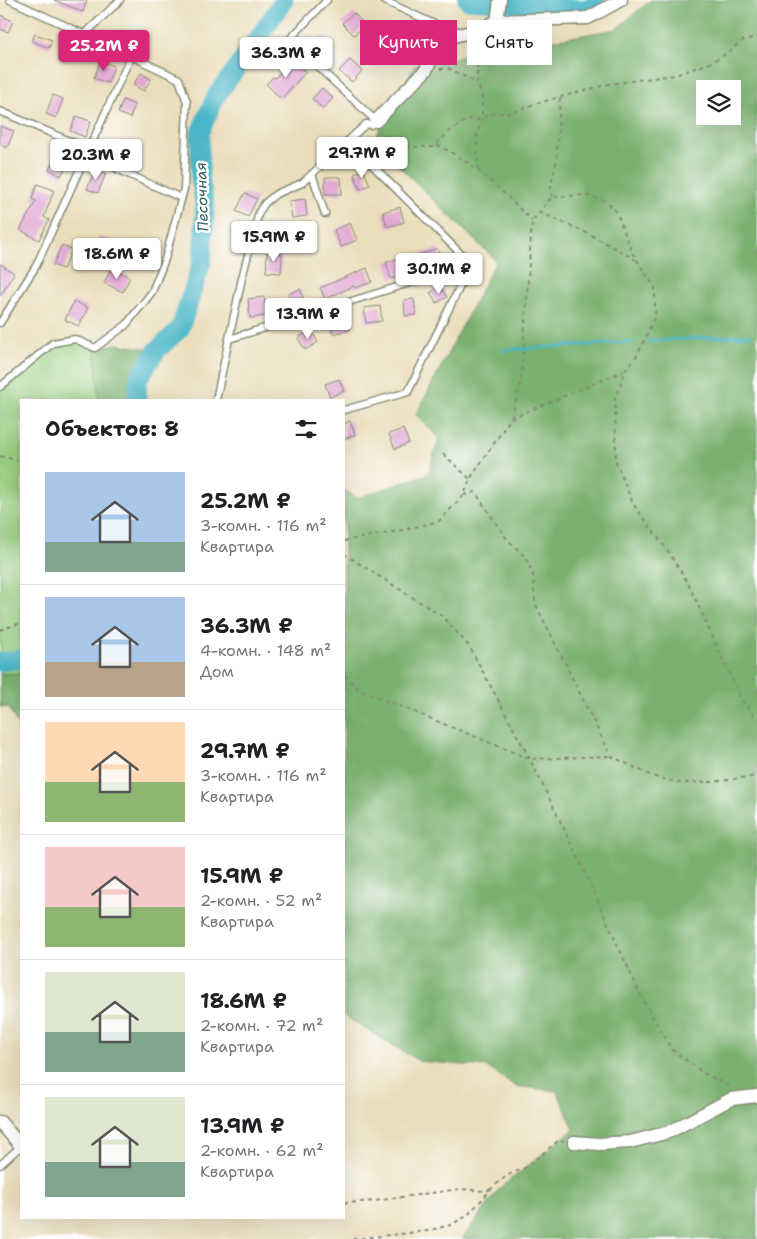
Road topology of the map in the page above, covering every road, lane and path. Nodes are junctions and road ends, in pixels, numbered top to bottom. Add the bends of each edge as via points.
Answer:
1 (10, 0) edge
2 (120, 0) edge
3 (327, 0) edge
4 (383, 0) edge
5 (500, 0) edge
6 (621, 0) edge
7 (496, 20) edge
8 (527, 20) edge
9 (463, 32) junction
10 (467, 32) edge
11 (84, 35) junction
12 (757, 37) edge
13 (131, 56) junction
14 (478, 65) edge
15 (426, 70) junction
16 (477, 84) junction
17 (560, 97) junction
18 (0, 111) edge
19 (482, 119) junction
20 (374, 123) junction
21 (349, 142) junction
22 (437, 145) junction
23 (88, 149) junction
24 (478, 170) junction
25 (312, 174) junction
26 (552, 197) junction
27 (182, 198) junction
28 (540, 212) junction
29 (325, 214) dead end
30 (532, 221) junction
31 (637, 260) junction
32 (471, 264) junction
33 (0, 324) edge
34 (229, 339) junction
35 (625, 371) junction
36 (0, 387) edge
37 (216, 399) edge
38 (345, 410) edge
39 (511, 418) junction
40 (443, 454) dead end
41 (0, 456) edge
42 (20, 461) edge
43 (470, 479) junction
44 (464, 495) junction
45 (345, 541) edge
46 (345, 555) edge
47 (20, 623) edge
48 (0, 630) edge
49 (345, 676) edge
50 (757, 719) edge
51 (611, 756) junction
52 (530, 759) junction
53 (757, 776) edge
54 (733, 1088) dead end
55 (756, 1096) edge
56 (0, 1122) edge
57 (574, 1142) joint
58 (20, 1145) edge
59 (20, 1147) edge
60 (0, 1165) edge
61 (494, 1186) junction
62 (345, 1203) edge
63 (353, 1239) edge

1 - 11 lane
2 - 11 lane
3 - 20 lane via 289,40
4 - 9 lane via 432,23
5 - 7 street
6 - 8 street via 588,18
9 - 10 street
9 - 15 street via 445,38
11 - 13 lane
12 - 17 path via 741,40 732,50 710,63 675,75 609,84
13 - 23 lane
13 - 27 lane via 179,79 182,86 187,102
14 - 16 path
15 - 16 path via 448,68
15 - 20 street
16 - 19 path via 482,94
17 - 19 path via 511,113 494,113
17 - 26 path
18 - 23 lane
19 - 22 path via 468,119
19 - 24 path via 477,135
20 - 21 lane via 366,124
20 - 22 path via 390,139 408,147
21 - 25 lane
21 - 32 lane
22 - 24 path
23 - 27 lane via 119,170
23 - 33 lane via 36,266
24 - 30 path
25 - 29 lane
25 - 34 lane via 302,183 276,194 265,202 259,212
26 - 28 path
26 - 31 path via 584,195 606,201 616,211
27 - 36 lane via 152,292 126,325 95,348 75,339 53,343
28 - 30 path
28 - 31 path
30 - 39 path via 521,382
31 - 35 path via 655,288 655,316 638,354
32 - 34 lane
32 - 38 lane via 408,392
34 - 37 lane
35 - 39 path
35 - 50 path via 615,399 616,462 633,504 688,582 741,699
39 - 43 path
40 - 43 path
41 - 42 path
43 - 44 path
44 - 45 path via 439,521
44 - 51 path via 475,492 507,539 526,558 533,575 535,603
46 - 52 path via 442,616 469,646
47 - 48 path
49 - 52 path via 360,690
51 - 52 path
51 - 53 path via 652,776 680,783
52 - 54 path via 640,994 671,1049 705,1074
55 - 57 street via 731,1099 669,1132 630,1142
56 - 58 street
57 - 61 path via 558,1141 525,1168
59 - 60 lane
61 - 62 path via 487,1191 460,1189
61 - 63 path via 467,1216 450,1226

